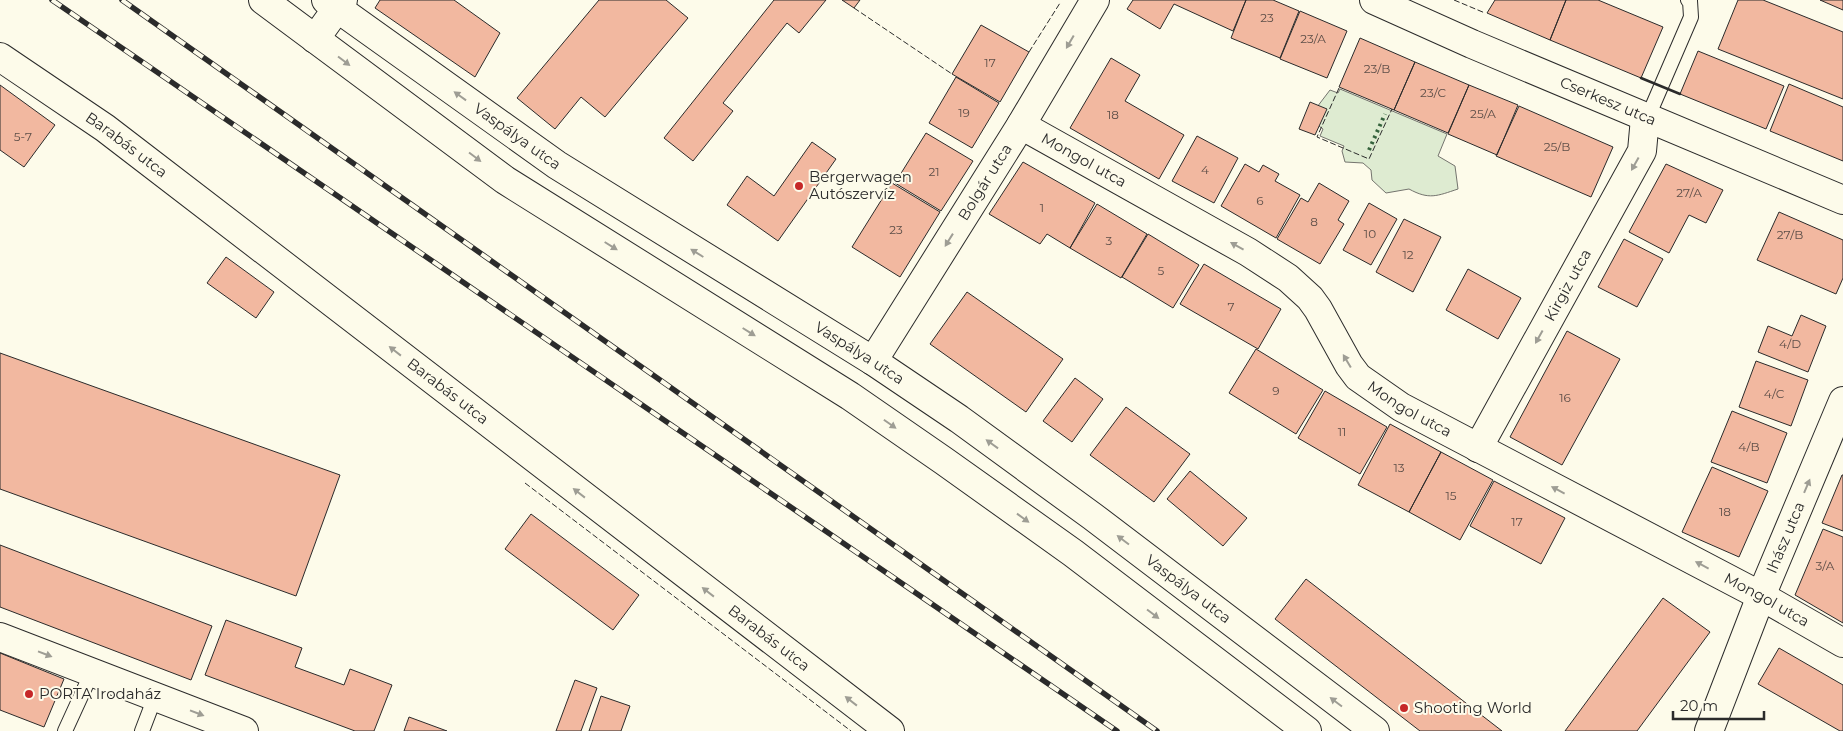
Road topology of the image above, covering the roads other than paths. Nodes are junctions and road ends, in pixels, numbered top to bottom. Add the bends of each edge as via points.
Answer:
1 (263, 0) edge
2 (1095, 0) edge
3 (1374, 0) edge
4 (1688, 0) edge
5 (336, 3) edge
6 (315, 39) junction
7 (0, 57) edge
8 (1646, 118) junction
9 (1021, 125) junction
10 (1843, 200) edge
11 (732, 274) junction
12 (711, 309) junction
13 (873, 361) junction
14 (850, 396) junction
15 (1843, 401) edge
16 (1478, 448) junction
17 (1761, 596) junction
18 (0, 637) edge
19 (1843, 643) edge
20 (92, 672) junction
21 (155, 697) junction
22 (65, 731) edge
23 (142, 731) edge
24 (244, 731) edge
25 (890, 731) edge
26 (1307, 731) edge
27 (1375, 731) edge
28 (1709, 731) edge

1 - 6 street
2 -> 9 street, Bolgár utca
3 - 8 street, Cserkesz utca
4 - 8 lane via 1691,17
5 - 6 street
11 -> 5 street, Vaspálya utca via 557,166
6 -> 12 street via 505,180
25 -> 7 street, Barabás utca via 105,128
8 - 10 street, Cserkesz utca
8 -> 16 street, Kirgiz utca via 1642,151
9 -> 13 street, Bolgár utca
16 -> 9 street, Mongol utca via 1401,407 1358,378 1318,309 1288,278 1248,252
11 - 12 street
11 - 13 street, Vaspálya utca
12 -> 14 street
13 - 14 street, Bolgár utca
27 -> 13 street, Vaspálya utca via 1092,516
14 -> 26 street via 1072,553
17 -> 15 street, Ihász utca
17 -> 16 street, Mongol utca
17 - 19 street, Mongol utca
17 - 28 street, Ihász utca
18 -> 20 street
20 - 21 street
20 - 22 lane
21 - 23 lane
21 -> 24 street

